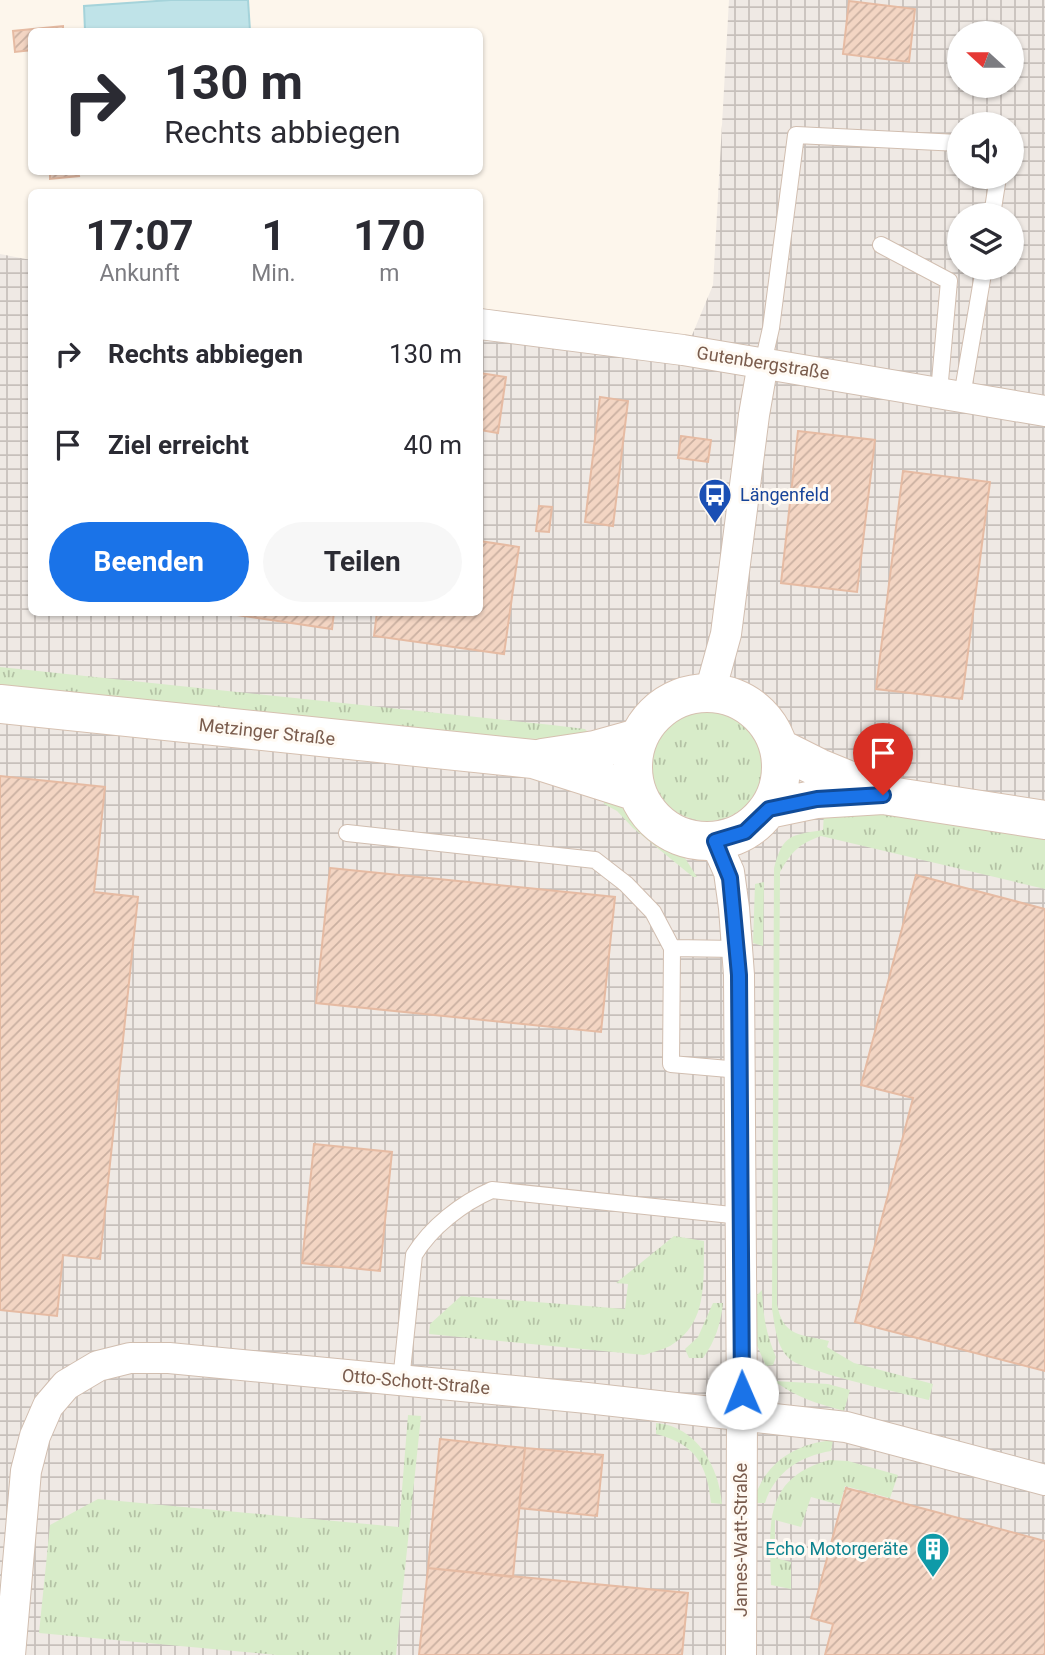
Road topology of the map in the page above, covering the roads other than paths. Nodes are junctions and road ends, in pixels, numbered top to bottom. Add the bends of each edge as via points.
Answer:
1 (947, 142) edge
2 (881, 245) dead end
3 (981, 280) edge
4 (483, 324) edge
5 (763, 363) junction
6 (950, 394) junction
7 (1045, 410) edge
8 (710, 692) junction
9 (0, 704) edge
10 (638, 738) junction
11 (779, 748) junction
12 (533, 760) junction
13 (637, 792) junction
14 (883, 795) junction
15 (769, 809) junction
16 (1045, 820) edge
17 (347, 833) dead end
18 (715, 841) junction
19 (672, 948) junction
20 (737, 949) junction
21 (740, 1070) junction
22 (741, 1216) junction
23 (401, 1381) junction
24 (742, 1416) junction
25 (1045, 1480) edge
26 (10, 1655) edge
27 (741, 1655) edge

1 - 5 lane via 796,135
2 - 6 lane via 949,281
3 - 6 lane
4 - 5 street, Gutenbergstraße
5 - 6 street, Gutenbergstraße
5 - 8 street via 726,634
6 - 7 street, Gutenbergstraße
8 - 10 street via 681,697 655,713
8 - 11 street via 740,700 765,719
9 - 12 street, Metzinger Straße
10 - 12 street, Metzinger Straße
10 - 13 street via 633,767
11 - 14 street
11 - 15 street via 781,779
12 - 13 street, Metzinger Straße
13 - 18 street via 648,814 667,830 690,840
14 - 15 street via 817,799
14 - 16 street
15 - 18 street via 745,832
17 - 19 lane via 595,860 653,912
18 - 20 street, James-Watt-Straße via 729,872
19 - 20 lane
19 - 21 lane via 671,1064
20 - 21 street, James-Watt-Straße
21 - 22 street, James-Watt-Straße
22 - 23 lane via 492,1190 471,1199 423,1240 414,1255
22 - 24 street, James-Watt-Straße
23 - 24 street, Otto-Schott-Straße
23 - 26 street, Otto-Schott-Straße via 131,1358 98,1366 66,1385 48,1406 26,1471
24 - 25 street, Otto-Schott-Straße via 846,1427
24 - 27 street, James-Watt-Straße

